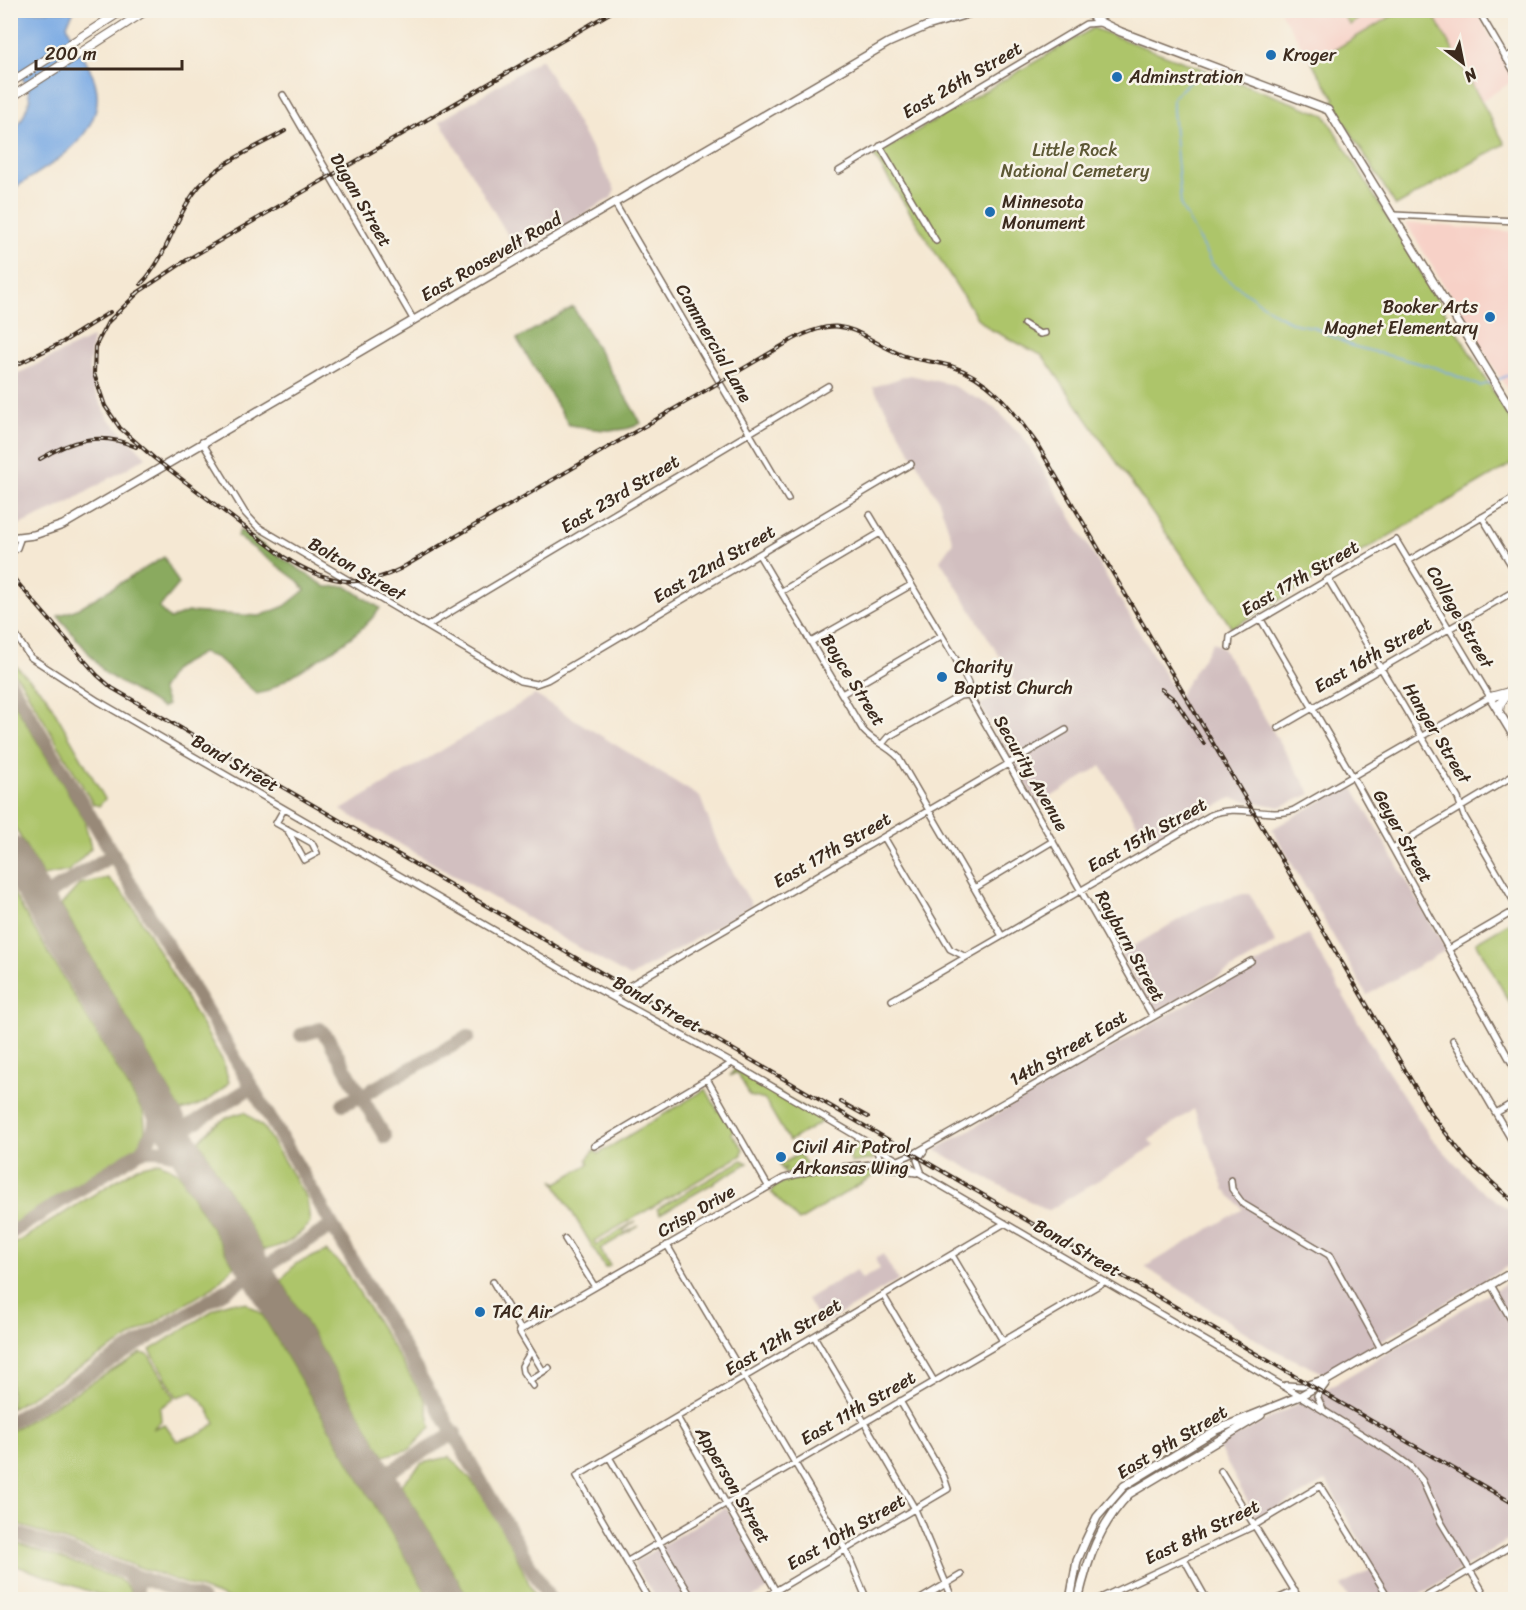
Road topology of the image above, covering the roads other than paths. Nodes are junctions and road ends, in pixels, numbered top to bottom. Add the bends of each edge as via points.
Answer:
1 (123, 10) edge
2 (147, 10) edge
3 (981, 10) edge
4 (1086, 10) edge
5 (1478, 10) edge
6 (1102, 24) junction
7 (1515, 51) edge
8 (1505, 58) junction
9 (1515, 75) edge
10 (10, 83) edge
11 (283, 95) dead end
12 (10, 99) edge
13 (880, 146) junction
14 (839, 171) dead end
15 (614, 202) junction
16 (1394, 215) junction
17 (1515, 221) edge
18 (936, 241) dead end
19 (413, 319) junction
20 (1024, 324) dead end
21 (1045, 333) dead end
22 (828, 386) dead end
23 (1515, 417) edge
24 (750, 434) junction
25 (202, 442) junction
26 (911, 464) dead end
27 (1515, 497) edge
28 (788, 499) dead end
29 (870, 514) dead end
30 (1482, 517) junction
31 (880, 533) junction
32 (21, 537) junction
33 (10, 538) edge
34 (1396, 540) joint
35 (10, 554) edge
36 (759, 555) junction
37 (1410, 560) junction
38 (1515, 573) edge
39 (1328, 579) junction
40 (911, 585) junction
41 (1515, 590) edge
42 (782, 591) junction
43 (1260, 618) junction
44 (427, 626) junction
45 (10, 627) edge
46 (1449, 628) junction
47 (941, 636) junction
48 (811, 642) junction
49 (1229, 647) dead end
50 (1381, 668) junction
51 (530, 684) joint
52 (1512, 691) edge
53 (842, 694) junction
54 (969, 695) junction
55 (1490, 698) junction
56 (1311, 708) junction
57 (1499, 712) junction
58 (1278, 728) dead end
59 (1066, 730) dead end
60 (1421, 737) junction
61 (1515, 740) edge
62 (882, 744) junction
63 (1008, 763) junction
64 (1515, 774) edge
65 (1353, 777) junction
66 (1460, 808) junction
67 (285, 809) junction
68 (929, 810) junction
69 (287, 829) junction
70 (884, 837) junction
71 (1053, 841) junction
72 (1393, 848) junction
73 (975, 888) junction
74 (1082, 890) junction
75 (1515, 905) edge
76 (1515, 910) edge
77 (1002, 936) junction
78 (1449, 949) junction
79 (966, 957) junction
80 (1251, 961) dead end
81 (612, 996) junction
82 (892, 1000) dead end
83 (1153, 1017) junction
84 (1453, 1040) dead end
85 (732, 1063) junction
86 (1515, 1071) edge
87 (707, 1079) junction
88 (1515, 1101) edge
89 (1496, 1113) junction
90 (1514, 1140) edge
91 (873, 1145) junction
92 (594, 1146) dead end
93 (929, 1146) junction
94 (899, 1160) junction
95 (873, 1166) junction
96 (929, 1178) junction
97 (1231, 1180) dead end
98 (768, 1186) junction
99 (1005, 1223) junction
100 (565, 1239) dead end
101 (667, 1245) junction
102 (951, 1255) junction
103 (1515, 1270) edge
104 (493, 1282) dead end
105 (1104, 1282) junction
106 (1491, 1285) junction
107 (595, 1287) junction
108 (883, 1295) junction
109 (1515, 1328) edge
110 (521, 1330) junction
111 (814, 1336) junction
112 (1003, 1341) junction
113 (1381, 1349) junction
114 (533, 1354) junction
115 (1339, 1373) junction
116 (744, 1377) junction
117 (1271, 1379) junction
118 (934, 1381) junction
119 (1300, 1396) junction
120 (1286, 1400) junction
121 (900, 1401) junction
122 (1326, 1411) junction
123 (677, 1417) junction
124 (865, 1422) junction
125 (609, 1457) junction
126 (795, 1463) junction
127 (1221, 1471) dead end
128 (726, 1503) junction
129 (915, 1509) junction
130 (1255, 1524) junction
131 (659, 1542) junction
132 (1515, 1543) edge
133 (846, 1550) junction
134 (1184, 1559) junction
135 (628, 1561) junction
136 (1470, 1569) junction
137 (961, 1575) dead end
138 (947, 1584) junction
139 (777, 1590) junction
140 (1115, 1591) junction
141 (1295, 1591) junction
142 (649, 1599) edge
143 (693, 1599) edge
144 (760, 1599) edge
145 (781, 1599) edge
146 (867, 1599) edge
147 (920, 1599) edge
148 (953, 1599) edge
149 (1070, 1599) edge
150 (1078, 1599) edge
151 (1096, 1599) edge
152 (1120, 1599) edge
153 (1207, 1599) edge
154 (1275, 1599) edge
155 (1300, 1599) edge
156 (1390, 1599) edge
157 (1420, 1599) edge
158 (1488, 1599) edge

1 - 10 highway
2 - 12 highway
3 - 15 main road, East Roosevelt Road via 888,43
4 - 6 main road
5 - 8 street
6 - 13 street, East 26th Street via 1086,24
6 - 16 main road via 1323,107 1335,118
7 - 8 street
8 - 9 street
11 - 19 street, Dugan Street
13 - 14 street, East 26th Street
13 - 18 street
15 - 19 main road, East Roosevelt Road
15 - 24 street, Commercial Lane
16 - 17 street
16 - 23 main road
19 - 25 main road, East Roosevelt Road
20 - 21 street
22 - 24 street, East 23rd Street
24 - 28 street, Commercial Lane
24 - 44 street, East 23rd Street
25 - 32 main road, East Roosevelt Road via 63,525
25 - 44 street, Bolton Street via 245,513 258,527
26 - 36 street, East 22nd Street
27 - 30 street
29 - 31 street, Security Avenue
30 - 37 street
30 - 38 street
31 - 40 street, Security Avenue
31 - 42 street
32 - 33 main road, East Roosevelt Road
32 - 35 street
34 - 37 street, College Street
34 - 39 street, East 17th Street
36 - 42 street, Boyce Street
36 - 51 street, East 22nd Street via 547,680
37 - 46 street, College Street
39 - 43 street, East 17th Street
39 - 50 street, Hanger Street
40 - 47 street, Security Avenue
40 - 48 street
41 - 46 street, East 16th Street
42 - 48 street, Boyce Street
43 - 49 street, East 17th Street via 1230,637
43 - 56 street, Geyer Street
44 - 51 street, Bolton Street
45 - 67 street, Bond Street via 30,657 68,683
46 - 50 street, East 16th Street
46 - 55 street, College Street
47 - 53 street
47 - 54 street, Security Avenue via 968,682
48 - 53 street, Boyce Street
50 - 56 street, East 16th Street
50 - 60 street, Hanger Street
52 - 55 highway
52 - 57 highway via 1500,704
53 - 62 street, Boyce Street via 868,736
54 - 62 street via 960,696
54 - 63 street, Security Avenue
55 - 57 main road, College Street
55 - 60 street, East 15th Street
56 - 58 street, East 16th Street
56 - 65 street, Geyer Street
57 - 61 main road, College Street
59 - 63 street, East 17th Street
60 - 65 street, East 15th Street
60 - 66 street, Hanger Street via 1458,798
62 - 68 street, Boyce Street via 898,757
63 - 68 street, East 17th Street
63 - 71 street, Security Avenue
64 - 66 street
65 - 72 street, Geyer Street
65 - 74 street, East 15th Street via 1290,812 1215,813
66 - 72 street
66 - 75 street, Hanger Street
67 - 69 street via 276,823
67 - 81 street, Bond Street
68 - 70 street, East 17th Street
68 - 73 street, Boyce Street
69 - 69 street via 312,843 317,853 304,860
70 - 79 street via 950,949
70 - 81 street, East 17th Street
71 - 73 street
71 - 74 street, Security Avenue
72 - 78 street, Geyer Street
73 - 77 street, Boyce Street
74 - 77 street, East 15th Street
74 - 83 street, Rayburn Street
76 - 78 street
77 - 79 street, East 15th Street
78 - 86 street, Geyer Street
79 - 82 street, East 15th Street
80 - 83 street, 14th Street East
81 - 85 street, Bond Street
83 - 93 street, 14th Street East
84 - 89 street
85 - 87 street
85 - 91 street, Bond Street
87 - 92 street
87 - 98 street
88 - 89 street
89 - 90 street
91 - 94 street, Bond Street
91 - 95 street via 879,1156
93 - 94 street, 14th Street East
93 - 96 street via 920,1154 917,1164
94 - 95 street, Crisp Drive
94 - 96 street, Bond Street
95 - 96 street, Crisp Drive via 911,1171
95 - 98 street, Crisp Drive via 807,1171
96 - 99 street, Bond Street
97 - 113 street via 1232,1189 1243,1204 1329,1255
98 - 101 street, Crisp Drive
99 - 102 street, East 12th Street
99 - 105 street, Bond Street
100 - 107 street
101 - 107 street, Crisp Drive
101 - 116 street
102 - 108 street, East 12th Street
102 - 112 street
103 - 106 main road, East 9th Street
104 - 110 street
105 - 112 street, East 11th Street
105 - 117 street, Bond Street
106 - 109 street
106 - 113 main road, East 9th Street
107 - 110 street, Crisp Drive
108 - 111 street, East 12th Street
108 - 118 street
110 - 114 street
111 - 116 street, East 12th Street
111 - 124 street
112 - 118 street, East 11th Street
113 - 115 main road, East 9th Street
114 - 114 street via 522,1366 532,1383 546,1370
115 - 117 street via 1298,1387
115 - 119 main road, East 9th Street
115 - 122 street via 1318,1393
116 - 123 street, East 12th Street
116 - 126 street
117 - 119 street, Bond Street
118 - 121 street, East 11th Street
119 - 120 main road, East 9th Street
119 - 122 street, Bond Street
120 - 149 main road, East 9th Street via 1216,1430 1124,1486 1097,1517 1086,1540 1077,1561
120 - 150 main road, East 9th Street via 1129,1494 1099,1532
121 - 124 street, East 11th Street
121 - 129 street, East 10th Street via 944,1477 947,1490
122 - 136 street via 1401,1459 1416,1473
123 - 125 street, East 12th Street
123 - 128 street, Apperson Street
124 - 126 street, East 11th Street
124 - 129 street
125 - 131 street
125 - 135 street, East 12th Street via 577,1476
126 - 128 street, East 11th Street
126 - 133 street
127 - 130 street
128 - 131 street, East 11th Street
128 - 139 street, Apperson Street
129 - 133 street, East 10th Street
129 - 138 street
130 - 134 street, East 8th Street
130 - 141 street
130 - 156 street, East 8th Street via 1320,1486
131 - 135 street, East 11th Street
131 - 143 street
132 - 136 street
133 - 139 street, East 10th Street
133 - 146 street
134 - 140 street, East 8th Street
134 - 153 street
135 - 142 street
136 - 157 street
136 - 158 street
137 - 138 street
138 - 147 street
138 - 148 street
139 - 144 street, East 10th Street
139 - 145 street, Apperson Street
140 - 151 street, East 8th Street
140 - 152 street
141 - 154 street
141 - 155 street

